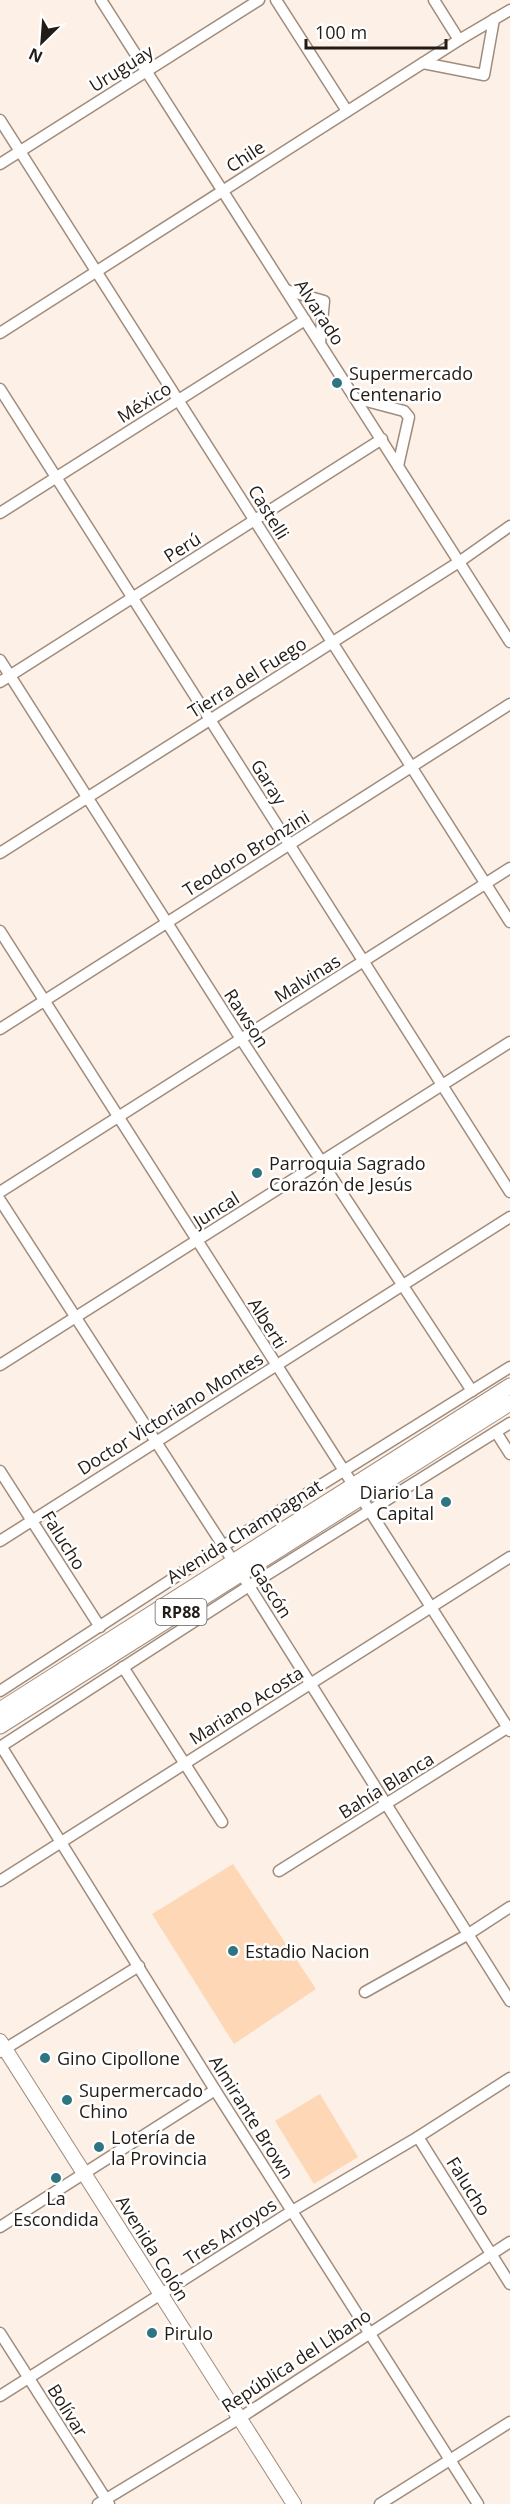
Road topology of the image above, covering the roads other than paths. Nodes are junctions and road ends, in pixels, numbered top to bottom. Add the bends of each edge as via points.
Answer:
1 (101, 0) edge
2 (259, 0) edge
3 (276, 0) edge
4 (434, 0) edge
5 (510, 10) edge
6 (494, 19) junction
7 (459, 40) junction
8 (423, 63) junction
9 (146, 71) junction
10 (347, 111) junction
11 (0, 120) edge
12 (20, 151) junction
13 (0, 164) edge
14 (223, 191) junction
15 (96, 272) junction
16 (286, 290) junction
17 (305, 320) junction
18 (0, 333) edge
19 (320, 344) junction
20 (0, 389) edge
21 (355, 398) junction
22 (178, 400) junction
23 (382, 439) junction
24 (398, 466) junction
25 (56, 477) junction
26 (0, 513) edge
27 (254, 520) junction
28 (510, 526) edge
29 (459, 562) junction
30 (132, 598) junction
31 (332, 642) junction
32 (510, 642) edge
33 (0, 660) edge
34 (10, 675) junction
35 (0, 682) edge
36 (510, 704) edge
37 (210, 720) junction
38 (411, 767) junction
39 (87, 797) junction
40 (289, 845) junction
41 (0, 853) edge
42 (510, 868) edge
43 (486, 884) junction
44 (510, 922) edge
45 (167, 923) junction
46 (0, 932) edge
47 (364, 961) junction
48 (44, 1001) junction
49 (0, 1029) edge
50 (241, 1039) junction
51 (510, 1042) edge
52 (442, 1085) junction
53 (118, 1117) junction
54 (322, 1161) junction
55 (0, 1192) edge
56 (510, 1192) edge
57 (0, 1200) edge
58 (510, 1217) edge
59 (197, 1241) junction
60 (401, 1286) junction
61 (75, 1318) junction
62 (0, 1365) edge
63 (276, 1366) junction
64 (510, 1367) edge
65 (510, 1386) edge
66 (472, 1391) junction
67 (510, 1403) edge
68 (510, 1423) edge
69 (496, 1432) junction
70 (154, 1443) junction
71 (510, 1454) edge
72 (344, 1470) junction
73 (0, 1471) edge
74 (357, 1491) junction
75 (370, 1511) junction
76 (32, 1521) junction
77 (0, 1541) edge
78 (222, 1546) junction
79 (510, 1557) edge
80 (241, 1574) junction
81 (431, 1607) junction
82 (99, 1628) junction
83 (123, 1667) junction
84 (311, 1684) junction
85 (0, 1691) edge
86 (0, 1710) edge
87 (0, 1726) edge
88 (509, 1728) edge
89 (0, 1747) edge
90 (184, 1763) junction
91 (386, 1805) junction
92 (222, 1822) dead end
93 (60, 1843) junction
94 (279, 1871) dead end
95 (0, 1881) edge
96 (510, 1907) edge
97 (466, 1935) junction
98 (138, 1966) junction
99 (365, 1992) dead end
100 (510, 2001) edge
101 (2, 2047) edge
102 (510, 2078) edge
103 (215, 2090) junction
104 (418, 2137) junction
105 (84, 2173) junction
106 (292, 2211) junction
107 (0, 2227) edge
108 (510, 2242) edge
109 (491, 2254) junction
110 (510, 2284) edge
111 (161, 2295) junction
112 (369, 2332) junction
113 (0, 2333) edge
114 (29, 2378) junction
115 (0, 2396) edge
116 (240, 2418) junction
117 (510, 2422) edge
118 (450, 2460) junction
119 (104, 2502) edge
120 (294, 2504) edge
121 (380, 2504) edge
122 (478, 2504) edge

1 - 9 street, Alvarado
2 - 9 street, Uruguay
3 - 10 street
4 - 7 street
5 - 6 street, Chile
6 - 7 street, Chile
6 - 8 street via 484,75
7 - 8 street, Chile
8 - 10 street, Chile
9 - 12 street, Uruguay
9 - 14 street, Alvarado
10 - 14 street, Chile
11 - 12 street, Castelli
12 - 13 street, Uruguay
12 - 15 street, Castelli
14 - 15 street, Chile
14 - 16 street, Alvarado
15 - 18 street, Chile
15 - 22 street, Castelli
16 - 17 street, Alvarado
16 - 19 street via 324,301
17 - 19 street, Alvarado
17 - 22 street, México
19 - 21 street, Alvarado
20 - 25 street, Garay
21 - 23 street, Alvarado
21 - 24 street via 404,411 409,417
22 - 25 street, México
22 - 27 street, Castelli
23 - 24 street, Alvarado
23 - 27 street, Perú
24 - 29 street, Alvarado
25 - 26 street, México
25 - 30 street, Garay
27 - 30 street, Perú
27 - 31 street, Castelli
28 - 29 street, Tierra del Fuego
29 - 31 street, Tierra del Fuego
29 - 32 street, Alvarado
30 - 34 street, Perú
30 - 37 street, Garay
31 - 37 street, Tierra del Fuego
31 - 38 street, Castelli
33 - 34 street, Rawson
34 - 35 street, Perú
34 - 39 street, Rawson
36 - 38 street, Teodoro Bronzini
37 - 39 street, Tierra del Fuego
37 - 40 street, Garay
38 - 40 street, Teodoro Bronzini
38 - 43 street, Castelli
39 - 41 street, Tierra del Fuego
39 - 45 street, Rawson
40 - 45 street, Teodoro Bronzini
40 - 47 street, Garay
42 - 43 street, Malvinas
43 - 44 street, Castelli
43 - 47 street, Malvinas
45 - 48 street, Teodoro Bronzini
45 - 50 street, Rawson
46 - 48 street, Alberti
47 - 50 street, Malvinas
47 - 52 street, Garay
48 - 49 street, Teodoro Bronzini
48 - 53 street, Alberti
50 - 53 street, Malvinas
50 - 54 street, Rawson
51 - 52 street, Juncal
52 - 54 street, Juncal
52 - 56 street, Garay
53 - 55 street, Malvinas
53 - 59 street, Alberti
54 - 59 street, Juncal
54 - 60 street, Rawson
57 - 61 street, Gascón
58 - 60 street, Doctor Victoriano Montes
59 - 61 street, Juncal
59 - 63 street, Alberti
60 - 63 street, Doctor Victoriano Montes
60 - 66 street, Rawson
61 - 62 street, Juncal
61 - 70 street, Gascón
63 - 70 street, Doctor Victoriano Montes
63 - 72 street, Alberti
64 - 66 street, Avenida Champagnat
65 - 74 highway, Avenida Champagnat / RP88
66 - 72 street, Avenida Champagnat
67 - 74 highway, Avenida Champagnat / RP88
68 - 69 street, Avenida Champagnat
69 - 71 street
69 - 75 street, Avenida Champagnat
70 - 76 street, Doctor Victoriano Montes
70 - 78 street, Gascón
72 - 74 street, Alberti
72 - 78 street, Avenida Champagnat
73 - 76 street, Falucho
74 - 75 street, Alberti
74 - 80 highway, Avenida Champagnat / RP88
75 - 80 street, Avenida Champagnat
75 - 81 street, Alberti
76 - 77 street, Doctor Victoriano Montes
76 - 82 street, Falucho
78 - 80 street, Gascón
78 - 82 street, Avenida Champagnat
79 - 81 street, Mariano Acosta
80 - 83 street, Avenida Champagnat
80 - 84 street, Gascón
80 - 86 highway, Avenida Champagnat / RP88
80 - 87 highway, Avenida Champagnat / RP88
81 - 84 street, Mariano Acosta
81 - 88 street, Alberti
82 - 85 street, Avenida Champagnat
83 - 89 street, Avenida Champagnat
83 - 90 street
84 - 90 street, Mariano Acosta
84 - 91 street, Gascón
88 - 91 street, Bahía Blanca
89 - 93 street, Almirante Brown
90 - 92 street
90 - 93 street, Mariano Acosta
91 - 94 street, Bahía Blanca
91 - 97 street, Gascón
93 - 95 street, Mariano Acosta
93 - 98 street, Almirante Brown
96 - 97 street
97 - 99 street
97 - 100 street, Gascón
98 - 101 street
98 - 103 street, Almirante Brown
101 - 105 main road, Avenida Colón
102 - 104 street, Tres Arroyos
103 - 105 street
103 - 106 street, Almirante Brown
104 - 106 street, Tres Arroyos
104 - 109 street, Falucho
105 - 107 street
105 - 111 main road, Avenida Colón
106 - 111 street, Tres Arroyos
106 - 112 street, Almirante Brown
108 - 109 street, República del Líbano
109 - 110 street, Falucho
109 - 112 street, República del Líbano
111 - 114 street, Tres Arroyos
111 - 116 main road, Avenida Colón
112 - 116 street, República del Líbano
112 - 118 street, Almirante Brown
113 - 114 street, Bolívar
114 - 115 street, Tres Arroyos
114 - 119 street, Bolívar
116 - 119 street, República del Líbano
116 - 120 main road, Avenida Colón
117 - 118 street
118 - 121 street
118 - 122 street, Almirante Brown

